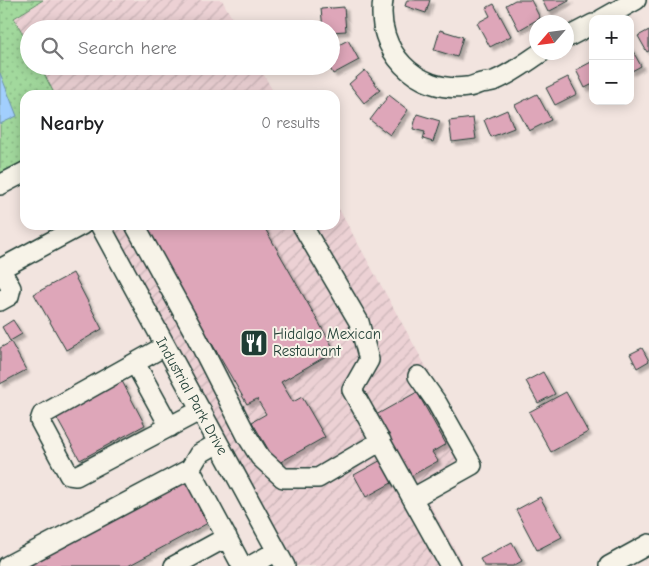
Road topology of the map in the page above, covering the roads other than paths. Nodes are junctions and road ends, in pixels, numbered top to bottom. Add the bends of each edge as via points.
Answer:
1 (383, 0) edge
2 (636, 0) edge
3 (609, 15) edge
4 (589, 26) edge
5 (574, 34) edge
6 (529, 60) edge
7 (20, 175) edge
8 (0, 185) edge
9 (73, 230) edge
10 (103, 230) edge
11 (138, 230) edge
12 (305, 230) edge
13 (0, 269) edge
14 (0, 301) edge
15 (165, 346) junction
16 (135, 363) junction
17 (418, 376) dead end
18 (200, 410) junction
19 (170, 427) junction
20 (381, 441) junction
21 (218, 443) junction
22 (190, 469) junction
23 (413, 498) junction
24 (227, 537) junction
25 (647, 548) edge
26 (281, 558) edge
27 (7, 566) edge
28 (174, 566) edge
29 (242, 566) edge
30 (250, 566) edge
31 (450, 566) edge
32 (609, 566) edge

1 - 6 street via 382,20 390,47 399,62 418,78 443,88 468,87 496,80
2 - 3 street
4 - 5 street
7 - 8 street
9 - 13 street
10 - 15 street, Industrial Park Drive
11 - 20 street via 247,436 260,457 283,478 318,478
12 - 20 street via 359,322 369,360 352,390
13 - 14 street via 11,288 10,296
15 - 16 street
15 - 18 street, Industrial Park Drive
16 - 19 street
16 - 19 street via 42,415 40,421 69,475 76,476
17 - 23 street via 438,403 472,465
18 - 19 street
18 - 21 street, Industrial Park Drive
20 - 23 street
21 - 22 street via 199,454
21 - 26 street, Industrial Park Drive
22 - 24 street
22 - 27 street
23 - 31 street
24 - 28 street
24 - 29 street
25 - 32 street
26 - 30 street

